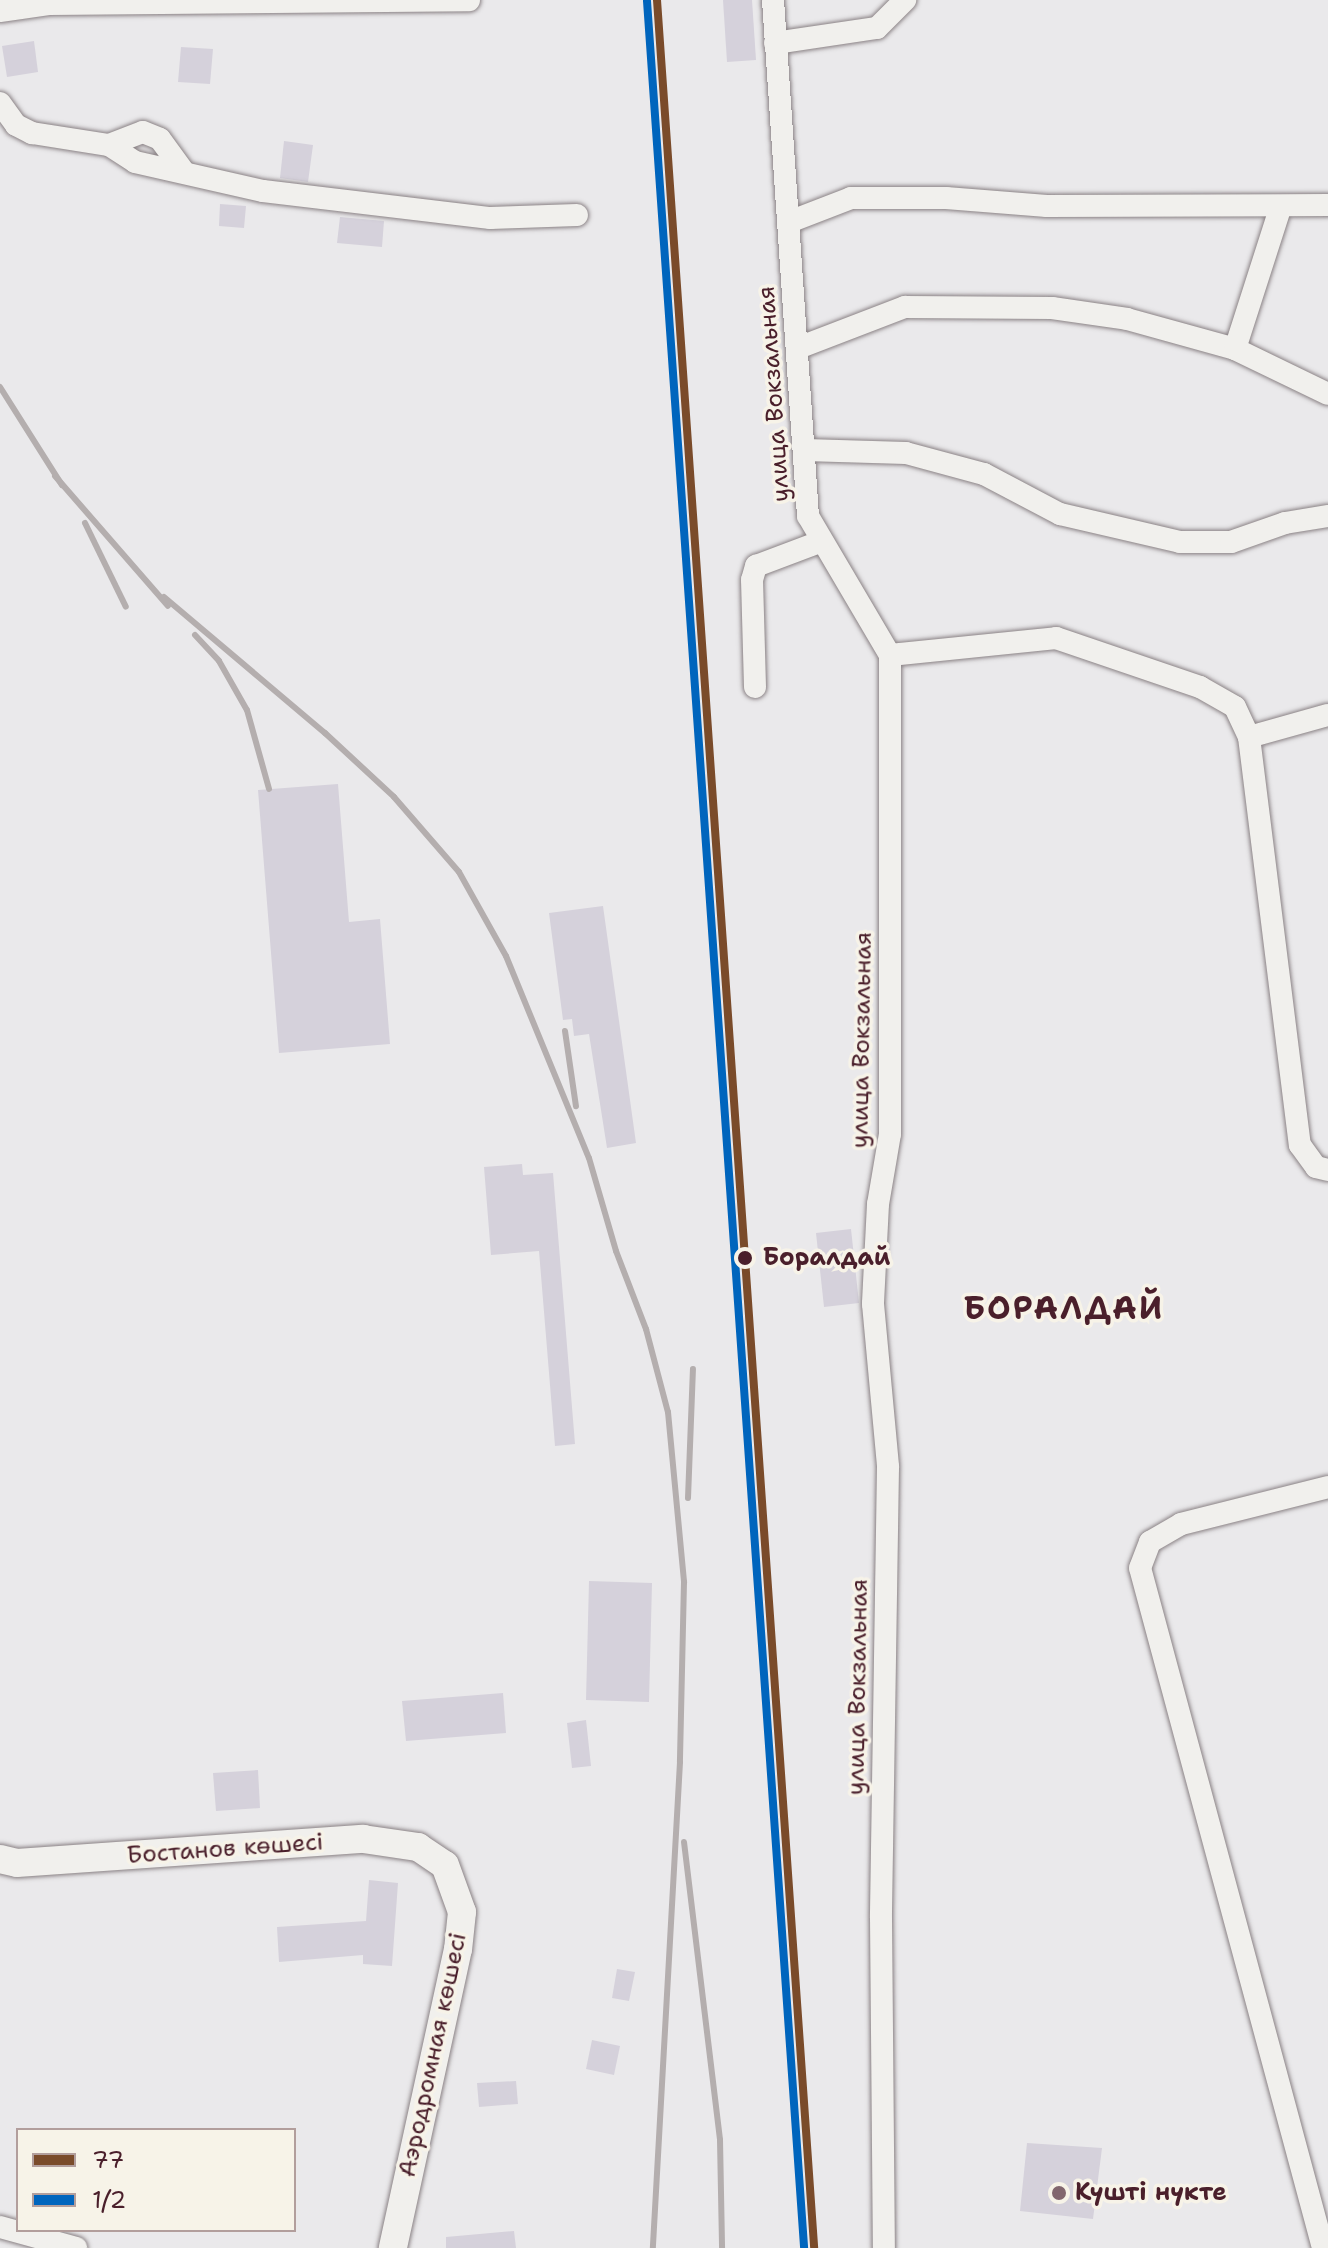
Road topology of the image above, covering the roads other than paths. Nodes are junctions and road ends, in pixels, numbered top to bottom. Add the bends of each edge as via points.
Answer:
1 (469, 0) edge
2 (773, 0) edge
3 (905, 0) edge
4 (0, 11) edge
5 (775, 43) junction
6 (0, 103) edge
7 (1328, 205) edge
8 (1281, 206) junction
9 (577, 215) dead end
10 (789, 222) junction
11 (798, 348) junction
12 (1235, 349) junction
13 (1328, 394) edge
14 (805, 450) junction
15 (1328, 516) edge
16 (820, 542) junction
17 (890, 655) junction
18 (755, 687) dead end
19 (1328, 715) edge
20 (1249, 737) junction
21 (1328, 1170) edge
22 (1328, 1487) edge
23 (0, 1859) edge
24 (445, 1865) joint
25 (3, 2234) edge
26 (76, 2248) edge
27 (393, 2248) edge
28 (884, 2248) edge
29 (1323, 2248) edge

1 - 4 street via 49,4
2 - 5 street, улица Вокзальная
3 - 5 street via 877,28
5 - 10 street, улица Вокзальная
6 - 9 street via 16,125 32,133 109,145 135,162 345,204 490,218
7 - 8 street
8 - 10 street via 1047,206 851,198
8 - 12 street
10 - 11 street, улица Вокзальная
11 - 12 street via 905,307 962,306 1052,308 1127,319
11 - 14 street, улица Вокзальная
12 - 13 street
14 - 15 street via 906,453 984,474 1060,514 1180,542 1231,542 1285,523
14 - 16 street, улица Вокзальная via 808,516
16 - 17 street, улица Вокзальная
16 - 18 street via 756,566
17 - 20 street via 1056,638 1200,687 1235,707
17 - 28 street, улица Вокзальная via 890,1134 878,1204 873,1304 888,1467 881,1918
19 - 20 street
20 - 21 street via 1300,1145 1316,1167
22 - 29 street via 1181,1524 1150,1542 1140,1568
23 - 24 main road, Бостанов көшесі via 17,1863 363,1839 418,1847
24 - 27 main road, Аэродромная көшесі via 462,1912 458,1949
25 - 26 street

